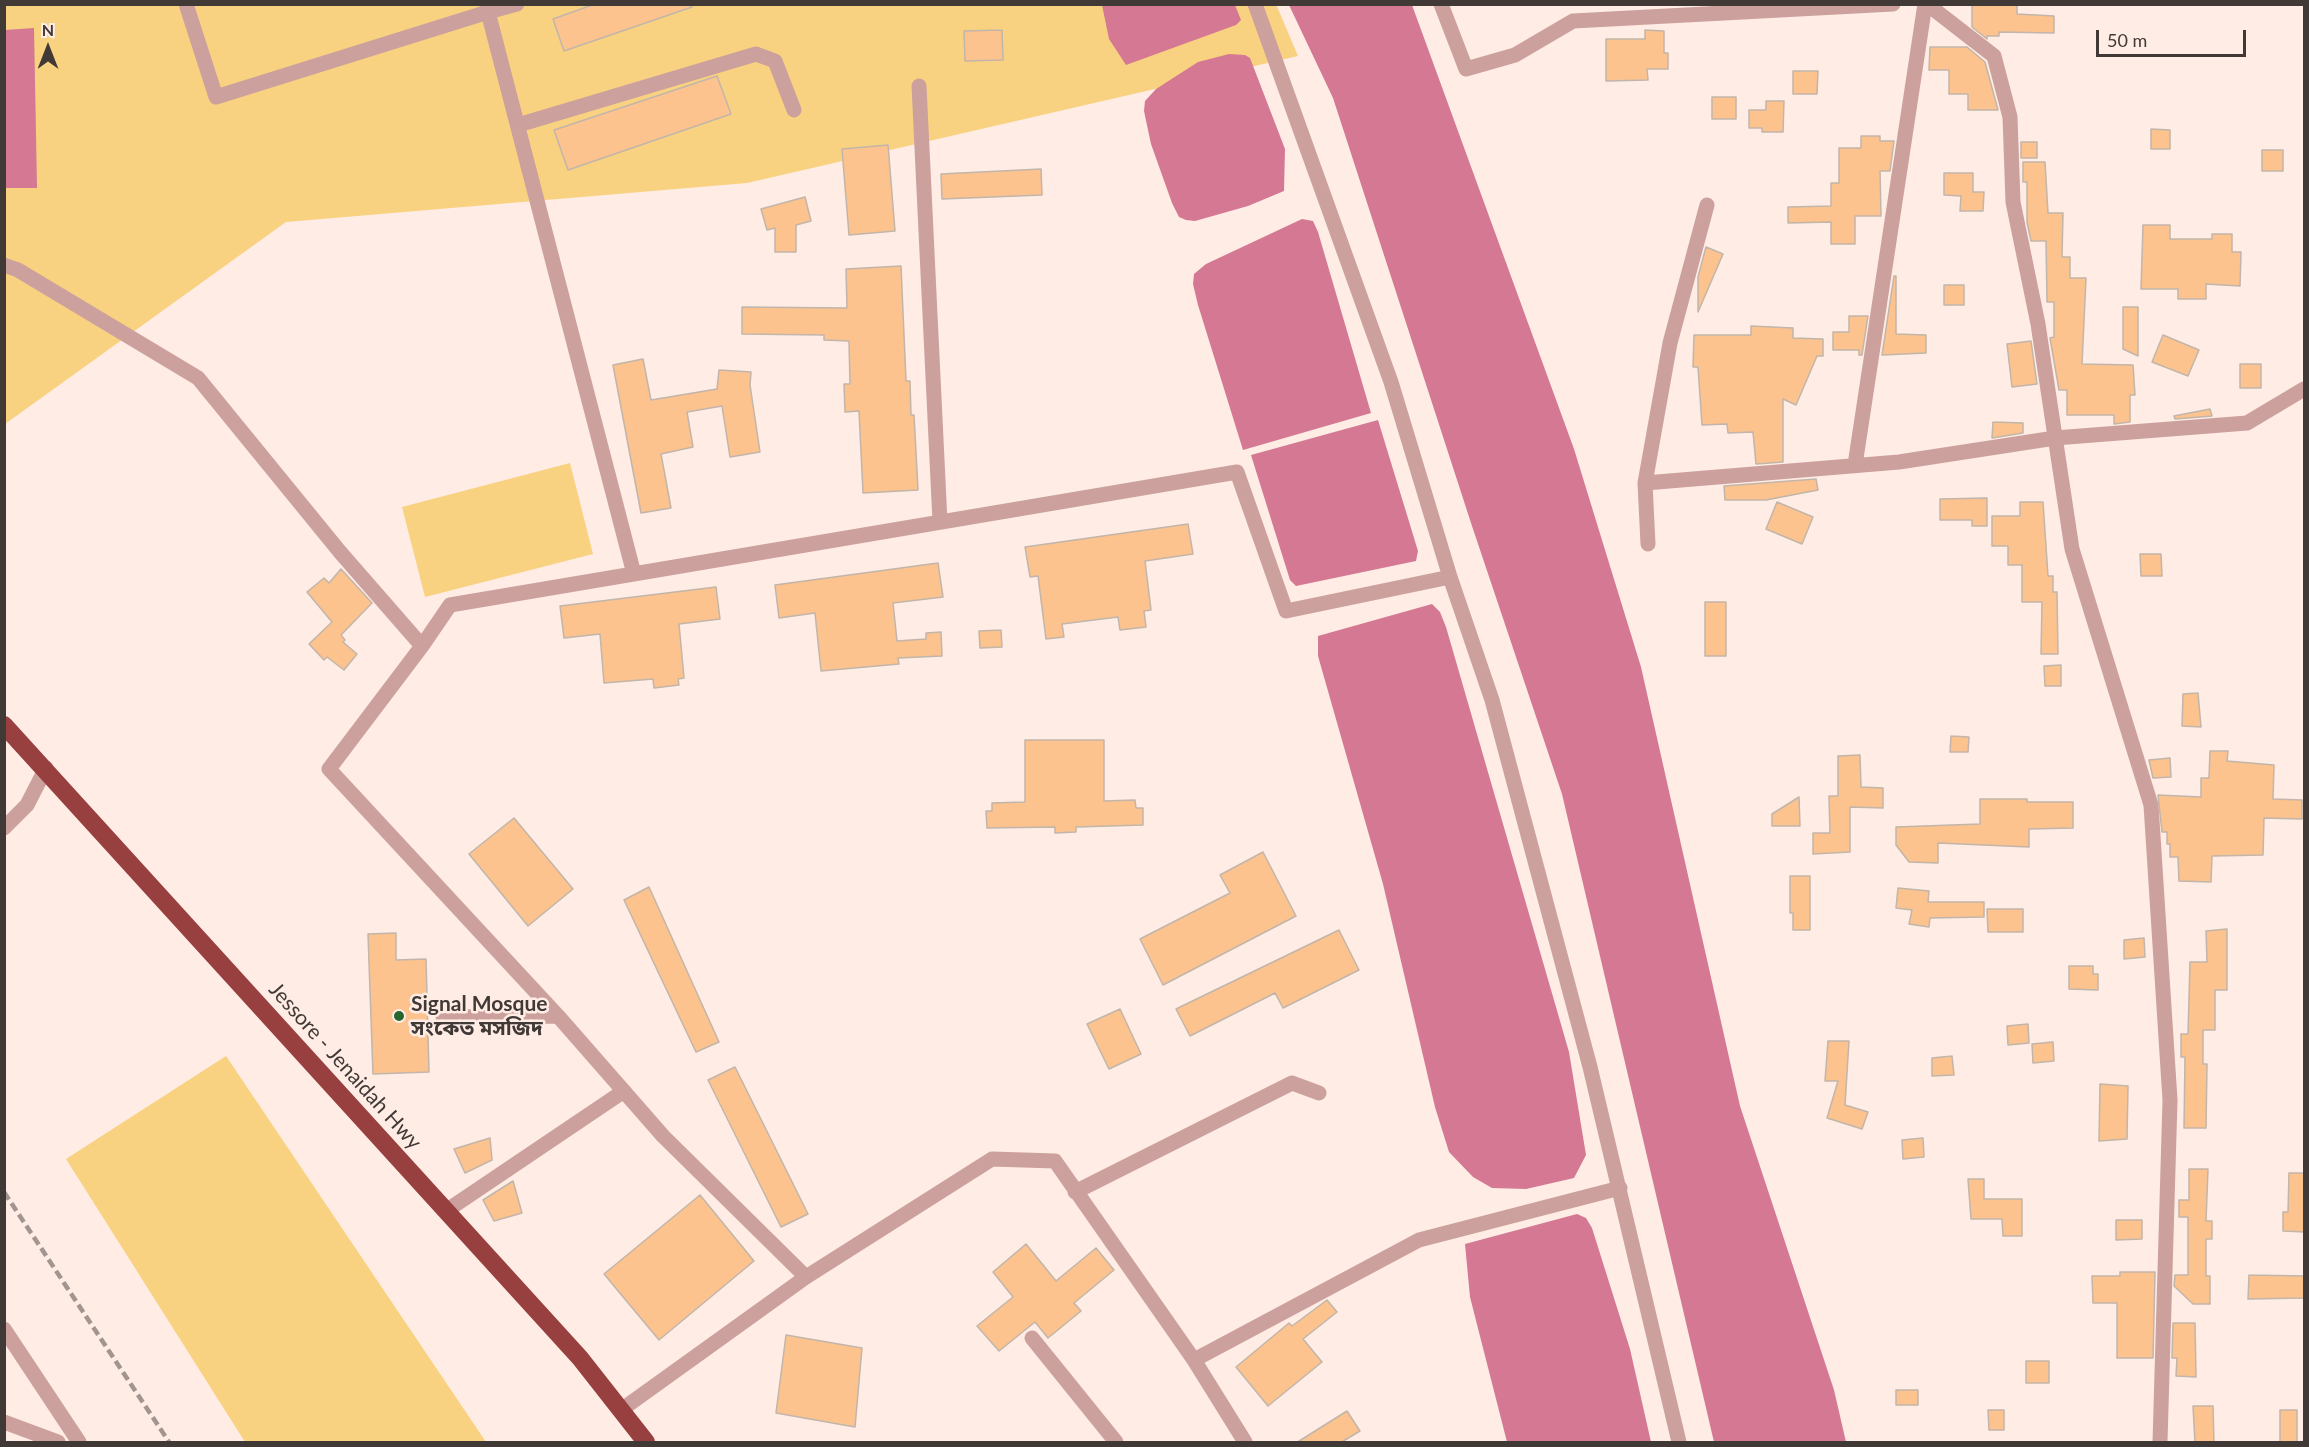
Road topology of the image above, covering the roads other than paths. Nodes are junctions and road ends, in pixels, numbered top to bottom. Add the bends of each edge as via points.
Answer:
1 (186, 4) edge
2 (517, 4) edge
3 (1255, 4) edge
4 (1441, 4) edge
5 (1893, 4) edge
6 (1926, 4) edge
7 (488, 8) edge
8 (919, 86) dead end
9 (794, 110) dead end
10 (518, 125) junction
11 (1707, 205) dead end
12 (4, 265) edge
13 (2304, 389) edge
14 (2055, 438) junction
15 (1855, 465) junction
16 (1645, 483) junction
17 (940, 522) junction
18 (1648, 544) dead end
19 (634, 574) junction
20 (1450, 577) junction
21 (422, 645) junction
22 (4, 725) edge
23 (46, 768) junction
24 (4, 828) edge
25 (558, 1016) junction
26 (443, 1017) dead end
27 (624, 1091) junction
28 (1319, 1093) dead end
29 (1620, 1188) junction
30 (1075, 1192) junction
31 (446, 1211) junction
32 (806, 1277) junction
33 (4, 1329) edge
34 (1032, 1338) dead end
35 (1194, 1360) junction
36 (621, 1410) junction
37 (4, 1422) edge
38 (1244, 1442) edge
39 (58, 1443) edge
40 (79, 1443) edge
41 (646, 1443) edge
42 (1116, 1443) edge
43 (1679, 1443) edge
44 (2160, 1443) edge

1 - 7 street via 216,97
2 - 7 street
3 - 20 street via 1391,382
4 - 5 street via 1466,69 1515,55 1573,21
6 - 14 street via 1994,56 2010,117 2013,202 2038,324
6 - 15 street
7 - 10 street
8 - 17 street
9 - 10 street via 775,61 756,54
10 - 19 street
11 - 16 street via 1670,343
12 - 21 street via 198,378 340,552
13 - 14 street via 2247,423
14 - 15 street
14 - 44 street via 2072,549 2151,805 2170,1100
15 - 16 street
16 - 18 street
17 - 19 street
17 - 20 street via 1237,472 1286,610
19 - 21 street via 450,604
20 - 29 street via 1492,700
21 - 25 street via 329,769
22 - 23 highway, Jessore - Jenaidah Hwy
23 - 24 street via 27,805
23 - 31 highway, Jessore - Jenaidah Hwy
25 - 26 street
25 - 27 street
27 - 31 street
27 - 32 street via 663,1136
28 - 30 street via 1292,1083
29 - 35 street via 1419,1240
29 - 43 street
30 - 32 street via 1055,1161 992,1160
30 - 35 street
31 - 36 highway, Jessore - Jenaidah Hwy
32 - 36 street
33 - 40 street
34 - 42 street
35 - 38 street
36 - 41 highway, Jessore - Jenaidah Hwy
37 - 39 street

